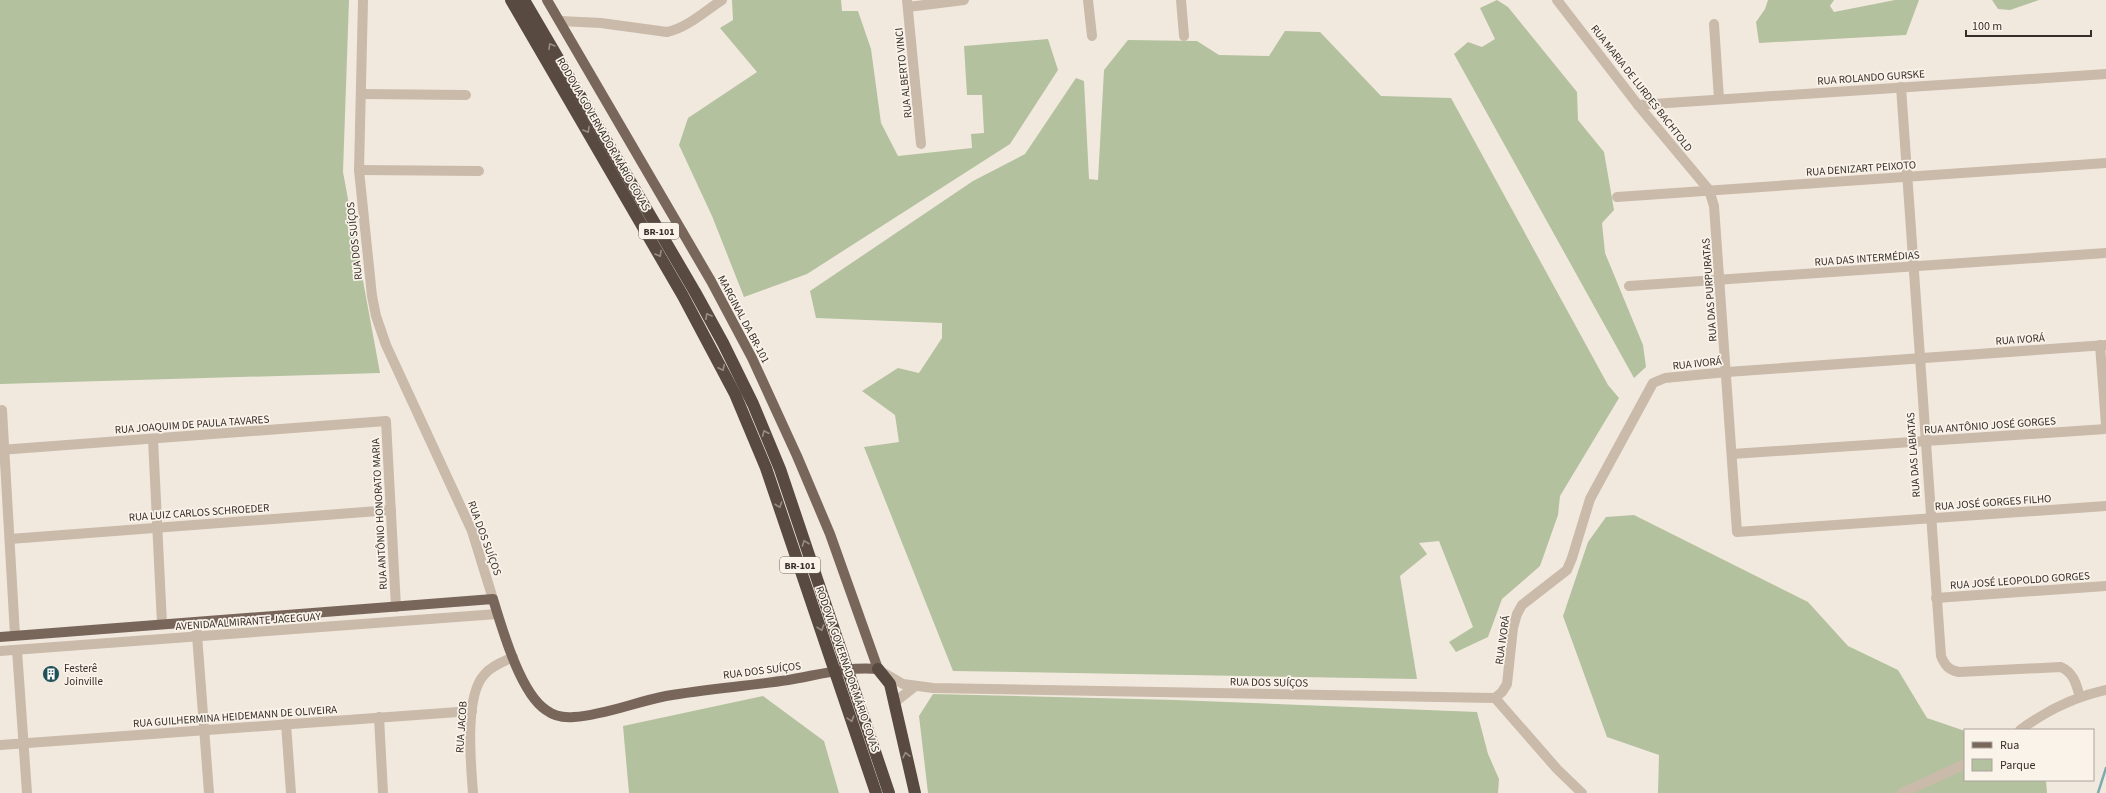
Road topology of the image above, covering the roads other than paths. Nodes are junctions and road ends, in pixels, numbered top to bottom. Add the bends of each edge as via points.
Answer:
1 (363, 0) edge
2 (511, 0) edge
3 (524, 0) edge
4 (547, 0) edge
5 (722, 0) edge
6 (964, 0) edge
7 (1088, 0) edge
8 (1180, 0) edge
9 (1558, 0) edge
10 (908, 4) edge
11 (560, 21) junction
12 (1714, 24) dead end
13 (1092, 36) dead end
14 (1184, 36) dead end
15 (2106, 74) edge
16 (1901, 87) junction
17 (362, 94) junction
18 (466, 95) dead end
19 (1719, 99) junction
20 (1638, 105) junction
21 (922, 144) dead end
22 (2106, 163) edge
23 (359, 170) junction
24 (480, 172) dead end
25 (1907, 177) junction
26 (1709, 190) junction
27 (1617, 197) dead end
28 (2106, 253) edge
29 (1913, 266) junction
30 (1720, 280) junction
31 (1629, 286) dead end
32 (2103, 345) edge
33 (1919, 358) junction
34 (1727, 372) junction
35 (2, 410) dead end
36 (386, 421) joint
37 (2106, 425) edge
38 (2106, 429) edge
39 (153, 438) junction
40 (1924, 441) junction
41 (2, 450) edge
42 (1732, 454) junction
43 (2106, 506) edge
44 (391, 510) junction
45 (1930, 518) junction
46 (157, 528) junction
47 (1737, 532) joint
48 (10, 539) junction
49 (2106, 586) edge
50 (1936, 598) junction
51 (493, 599) junction
52 (396, 607) junction
53 (497, 614) junction
54 (196, 622) junction
55 (162, 624) junction
56 (15, 635) junction
57 (197, 636) junction
58 (0, 637) edge
59 (17, 650) junction
60 (0, 651) edge
61 (513, 658) junction
62 (838, 661) junction
63 (878, 669) junction
64 (845, 681) junction
65 (914, 687) junction
66 (2106, 690) edge
67 (2080, 697) junction
68 (1495, 698) junction
69 (895, 702) junction
70 (472, 711) junction
71 (379, 717) junction
72 (286, 724) junction
73 (2022, 729) edge
74 (204, 730) junction
75 (24, 743) junction
76 (0, 745) edge
77 (1964, 764) edge
78 (27, 793) edge
79 (209, 793) edge
80 (291, 793) edge
81 (383, 793) edge
82 (473, 793) edge
83 (876, 793) edge
84 (888, 793) edge
85 (915, 793) edge
86 (1582, 793) edge
87 (1902, 793) edge

1 - 17 street, RUA DOS SUÍÇOS
2 -> 62 highway, RODOVIA GOVERNADOR MÁRIO COVAS / BR-101 via 719,360 766,468
62 -> 3 highway, RODOVIA GOVERNADOR MÁRIO COVAS / BR-101 via 780,469 737,371 695,292
4 - 11 main road, MARGINAL DA BR-101
5 - 11 street via 687,24 667,32 601,23
6 - 10 street
7 - 13 street
8 - 14 street
9 - 20 street, RUA MARIA DE LURDES BACHTOLD
10 - 21 street, RUA ALBERTO VINCI
11 - 63 main road, MARGINAL DA BR-101 via 711,281 752,358 830,534
12 - 19 street
15 - 16 street, RUA ROLANDO GURSKE
16 - 19 street, RUA ROLANDO GURSKE
16 - 25 street, RUA DAS LABIATAS
17 - 18 street
17 - 23 street, RUA DOS SUÍÇOS
19 - 20 street, RUA ROLANDO GURSKE
20 - 26 street, RUA MARIA DE LURDES BACHTOLD
22 - 25 street, RUA DENIZART PEIXOTO
23 - 24 street
23 - 51 street, RUA DOS SUÍÇOS via 372,296 380,332 469,524
25 - 26 street, RUA DENIZART PEIXOTO
25 - 29 street, RUA DAS LABIATAS
26 - 27 street, RUA DENIZART PEIXOTO
26 - 30 street, RUA DAS PURPURATAS via 1716,213
28 - 29 street, RUA DAS INTERMÉDIAS
29 - 30 street, RUA DAS INTERMÉDIAS
29 - 33 street, RUA DAS LABIATAS
30 - 31 street, RUA DAS INTERMÉDIAS
30 - 34 street, RUA DAS PURPURATAS
32 - 33 street, RUA IVORÁ
32 - 37 street
33 - 34 street, RUA IVORÁ
33 - 40 street, RUA DAS LABIATAS
34 - 42 street, RUA DAS PURPURATAS
34 - 68 street, RUA IVORÁ via 1665,378 1653,383 1590,498 1567,570 1522,605 1517,614 1507,684
35 - 41 street
36 - 39 street, RUA JOAQUIM DE PAULA TAVARES
36 - 44 street, RUA ANTÔNIO HONORATO MARIA
38 - 40 street, RUA ANTÔNIO JOSÉ GORGES
39 - 41 street, RUA JOAQUIM DE PAULA TAVARES
39 - 46 street
40 - 42 street, RUA ANTÔNIO JOSÉ GORGES
40 - 45 street, RUA DAS LABIATAS
41 - 48 street
42 - 47 street, RUA DAS PURPURATAS
43 - 45 street, RUA JOSÉ GORGES FILHO
44 - 46 street, RUA LUIZ CARLOS SCHROEDER
44 - 52 street, RUA ANTÔNIO HONORATO MARIA
45 - 47 street, RUA JOSÉ GORGES FILHO
45 - 50 street, RUA DAS LABIATAS
46 - 48 street, RUA LUIZ CARLOS SCHROEDER
46 - 55 street
48 - 56 street
49 - 50 street, RUA JOSÉ LEOPOLDO GORGES
50 - 67 street, RUA DAS LABIATAS via 1941,656 1944,665 1951,670 1959,672 2062,667 2069,670 2074,678
51 - 52 main road, AVENIDA ALMIRANTE JACEGUAY
51 - 53 main road, RUA DOS SUÍÇOS
52 - 54 main road, AVENIDA ALMIRANTE JACEGUAY
53 - 57 street, AVENIDA ALMIRANTE JACEGUAY
53 - 61 main road, RUA DOS SUÍÇOS
54 - 55 main road, AVENIDA ALMIRANTE JACEGUAY
54 - 57 street
55 - 56 main road, AVENIDA ALMIRANTE JACEGUAY
56 - 58 main road, AVENIDA ALMIRANTE JACEGUAY
57 - 59 street, AVENIDA ALMIRANTE JACEGUAY
57 - 74 street
59 - 60 street, AVENIDA ALMIRANTE JACEGUAY
59 - 75 street
61 - 63 main road, RUA DOS SUÍÇOS via 537,702 549,712 565,717 587,716 701,690 782,681 857,668
61 - 70 street, RUA JACOB via 491,668 483,676 477,687
62 - 64 highway, RODOVIA GOVERNADOR MÁRIO COVAS / BR-101
63 - 65 street, RUA DOS SUÍÇOS via 895,680
63 - 69 highway via 890,684
64 -> 83 highway, RODOVIA GOVERNADOR MÁRIO COVAS / BR-101
64 - 84 highway, RODOVIA GOVERNADOR MÁRIO COVAS / BR-101
65 - 68 street, RUA DOS SUÍÇOS
65 - 69 street
66 - 67 street
67 - 73 street via 2046,713
68 - 86 street via 1552,764
85 -> 69 highway
70 - 71 street, RUA GUILHERMINA HEIDEMANN DE OLIVEIRA
70 - 82 street, RUA JACOB
71 - 72 street, RUA GUILHERMINA HEIDEMANN DE OLIVEIRA
71 - 81 street
72 - 74 street, RUA GUILHERMINA HEIDEMANN DE OLIVEIRA
72 - 80 street
74 - 75 street, RUA GUILHERMINA HEIDEMANN DE OLIVEIRA
74 - 79 street
75 - 76 street, RUA GUILHERMINA HEIDEMANN DE OLIVEIRA
75 - 78 street
77 - 87 street

